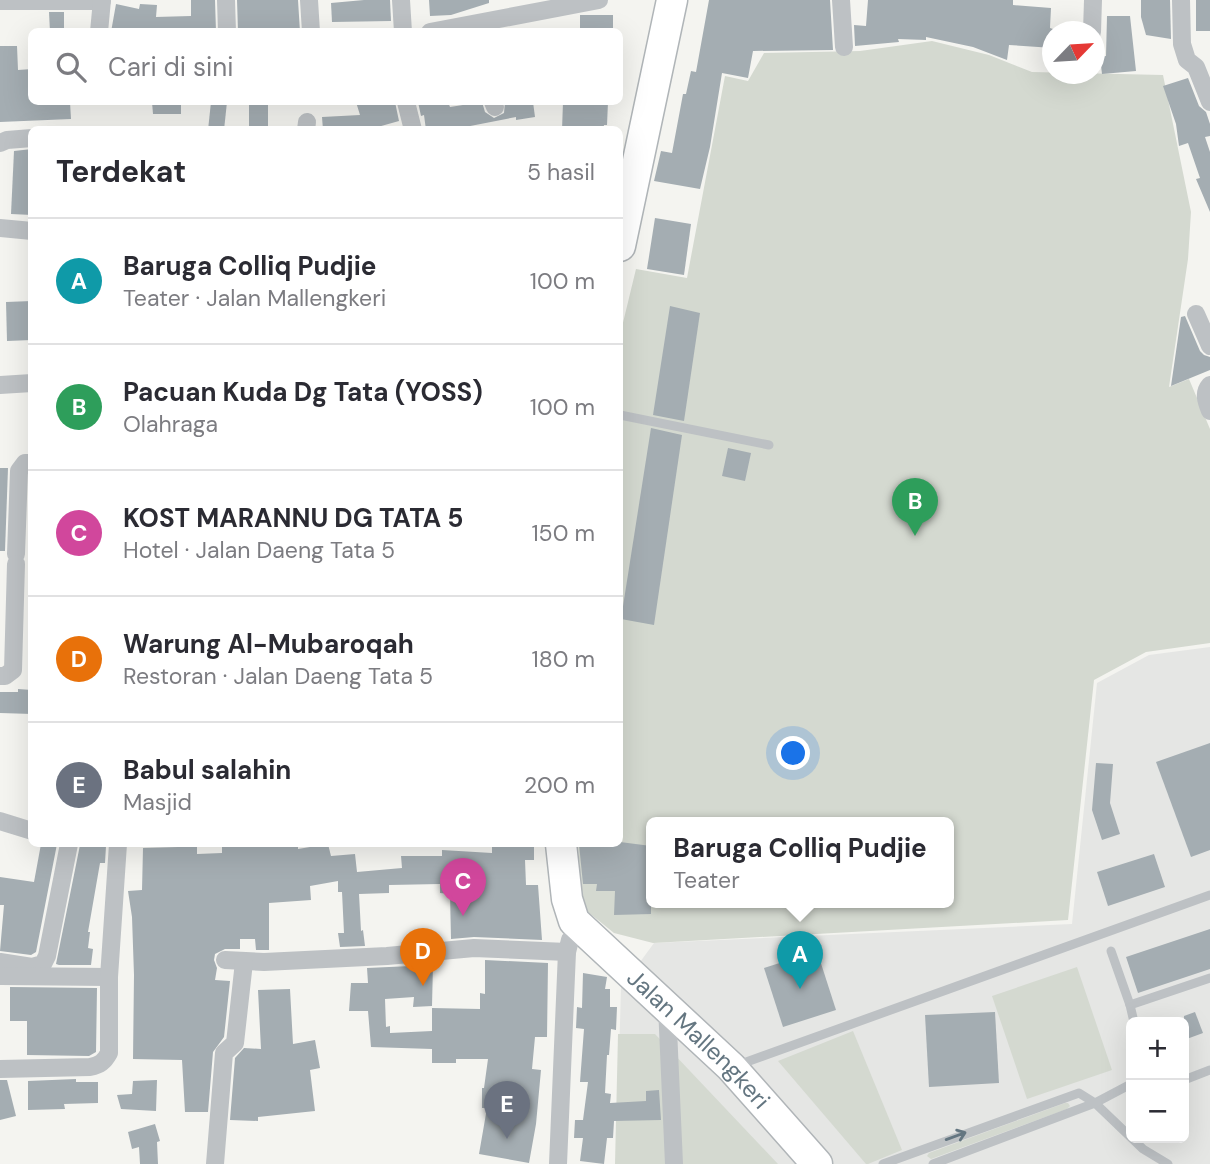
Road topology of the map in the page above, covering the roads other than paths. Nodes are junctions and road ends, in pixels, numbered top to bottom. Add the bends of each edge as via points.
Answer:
1 (102, 0) edge
2 (226, 0) edge
3 (309, 0) edge
4 (401, 0) edge
5 (598, 0) edge
6 (672, 0) edge
7 (841, 0) edge
8 (1093, 0) edge
9 (1181, 0) edge
10 (0, 1) edge
11 (1092, 21) edge
12 (479, 27) edge
13 (99, 28) edge
14 (228, 28) edge
15 (311, 28) edge
16 (403, 28) edge
17 (844, 47) dead end
18 (1203, 67) edge
19 (1210, 102) edge
20 (407, 105) edge
21 (412, 126) edge
22 (28, 138) edge
23 (0, 143) edge
24 (0, 228) edge
25 (28, 230) edge
26 (623, 232) edge
27 (1196, 314) dead end
28 (1210, 346) edge
29 (28, 383) edge
30 (0, 385) edge
31 (1209, 385) edge
32 (1210, 411) edge
33 (623, 416) edge
34 (769, 445) dead end
35 (28, 463) edge
36 (0, 676) edge
37 (0, 821) edge
38 (27, 830) edge
39 (68, 847) edge
40 (118, 847) edge
41 (561, 847) edge
42 (1210, 895) edge
43 (574, 921) junction
44 (1111, 951) dead end
45 (567, 952) junction
46 (225, 960) dead end
47 (244, 962) junction
48 (1, 969) edge
49 (109, 977) junction
50 (1210, 978) edge
51 (1130, 1005) junction
52 (667, 1006) junction
53 (1133, 1017) edge
54 (731, 1068) junction
55 (0, 1069) edge
56 (1210, 1070) edge
57 (1189, 1078) edge
58 (1126, 1087) edge
59 (1095, 1103) junction
60 (807, 1156) edge
61 (889, 1163) edge
62 (215, 1164) edge
63 (558, 1164) edge
64 (674, 1164) edge
65 (933, 1164) edge
66 (1168, 1164) edge

1 - 10 street
1 - 13 street
2 - 14 street
3 - 15 street
4 - 16 street
5 - 12 street
6 - 26 main road
7 - 17 street
8 - 11 street
9 - 18 street via 1187,60
18 - 19 street
20 - 21 street
22 - 23 street
24 - 25 street
27 - 28 street
29 - 30 street
31 - 32 street via 1206,401
33 - 34 lane
35 - 36 street via 19,471 13,670
37 - 38 street
39 - 48 street via 43,964
40 - 49 street
41 - 43 main road
42 - 54 lane
43 - 45 street
43 - 52 main road, Jalan Mallengkeri
44 - 51 lane
45 - 47 street via 474,948
45 - 63 street
46 - 47 street
47 - 62 street via 235,1044 224,1053
48 - 49 street
49 - 55 street via 109,1053 105,1060 90,1067
50 - 51 lane
51 - 53 lane
52 - 54 main road, Jalan Mallengkeri
52 - 64 street
54 - 60 main road, Jalan Mallengkeri
56 - 57 lane
58 - 59 lane
61 -> 59 lane via 1076,1094
59 - 65 lane
59 - 66 lane via 1143,1149

